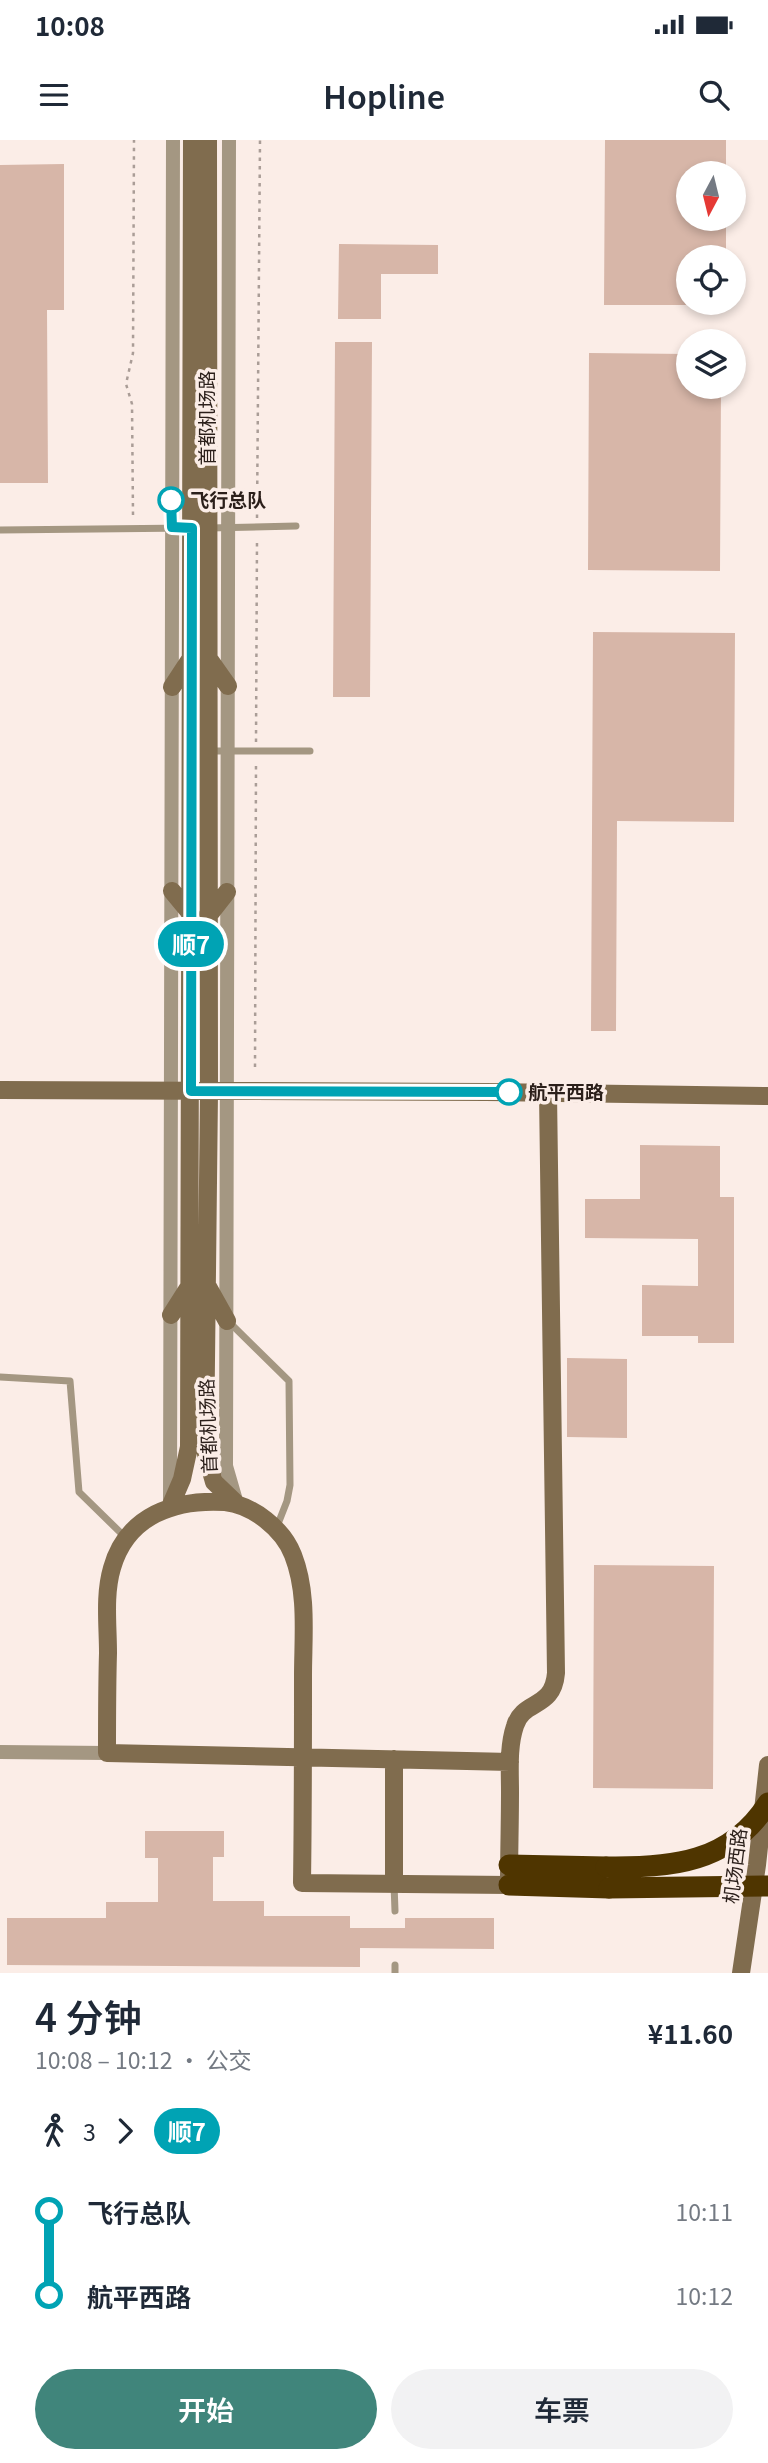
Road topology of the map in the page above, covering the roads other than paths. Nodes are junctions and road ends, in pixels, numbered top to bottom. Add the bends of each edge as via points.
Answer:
1 (173, 140) edge
2 (192, 140) edge
3 (208, 140) edge
4 (229, 140) edge
5 (296, 526) dead end
6 (172, 527) junction
7 (228, 527) junction
8 (201, 528) junction
9 (0, 530) edge
10 (200, 658) junction
11 (228, 686) junction
12 (172, 687) junction
13 (200, 751) junction
14 (228, 751) junction
15 (310, 751) dead end
16 (172, 891) junction
17 (227, 892) junction
18 (200, 914) junction
19 (0, 1090) edge
20 (172, 1091) junction
21 (209, 1091) junction
22 (548, 1093) junction
23 (768, 1096) edge
24 (199, 1286) junction
25 (170, 1315) junction
26 (227, 1321) junction
27 (0, 1377) edge
28 (237, 1504) junction
29 (170, 1507) junction
30 (276, 1529) junction
31 (126, 1538) junction
32 (0, 1752) edge
33 (107, 1754) junction
34 (303, 1757) junction
35 (394, 1759) junction
36 (510, 1762) junction
37 (768, 1765) edge
38 (768, 1803) edge
39 (509, 1875) junction
40 (608, 1877) junction
41 (394, 1884) junction
42 (768, 1886) edge
43 (395, 1911) dead end
44 (741, 1973) edge

1 - 6 street, 首都机场路
2 - 8 street, 首都机场路
3 - 8 street, 首都机场路
4 - 7 street, 首都机场路
5 - 7 lane
6 - 8 lane
6 - 9 lane
6 - 12 street, 首都机场路
7 - 8 lane
7 - 11 street, 首都机场路
8 - 10 street, 首都机场路
10 - 11 street
10 - 12 street
10 - 13 street, 首都机场路
11 - 14 street, 首都机场路
12 - 16 street, 首都机场路
13 - 14 lane
13 - 18 street, 首都机场路
14 - 15 lane
14 - 17 street, 首都机场路
16 - 18 street
16 - 20 street, 首都机场路
17 - 18 street
17 - 21 street, 首都机场路
18 - 21 street, 首都机场路
19 - 20 street
20 - 21 street
20 - 25 street, 首都机场路
21 - 22 street
21 - 24 street, 首都机场路
21 - 26 street, 首都机场路
22 - 23 street
22 - 36 street via 556,1673 553,1690 516,1723
24 - 25 street
24 - 26 street
24 - 28 street, 首都机场路 via 205,1450 214,1482
24 - 29 street, 首都机场路 via 189,1447
25 - 29 street, 首都机场路
26 - 28 street, 首都机场路 via 226,1466
26 - 30 lane via 289,1381 290,1485
27 - 31 lane via 70,1381 79,1492
28 - 29 street
28 - 30 street
29 - 31 street via 155,1512
30 - 34 street via 292,1551 301,1577
31 - 33 street via 112,1567 108,1599
32 - 33 street
33 - 34 street
34 - 35 street
34 - 41 street via 302,1883
35 - 36 street
35 - 41 street
36 - 39 street
37 - 44 street, 机场西路
38 - 40 highway, bridge via 744,1832 709,1854
39 - 40 highway
39 - 41 street
40 - 42 highway, bridge
41 - 43 lane

